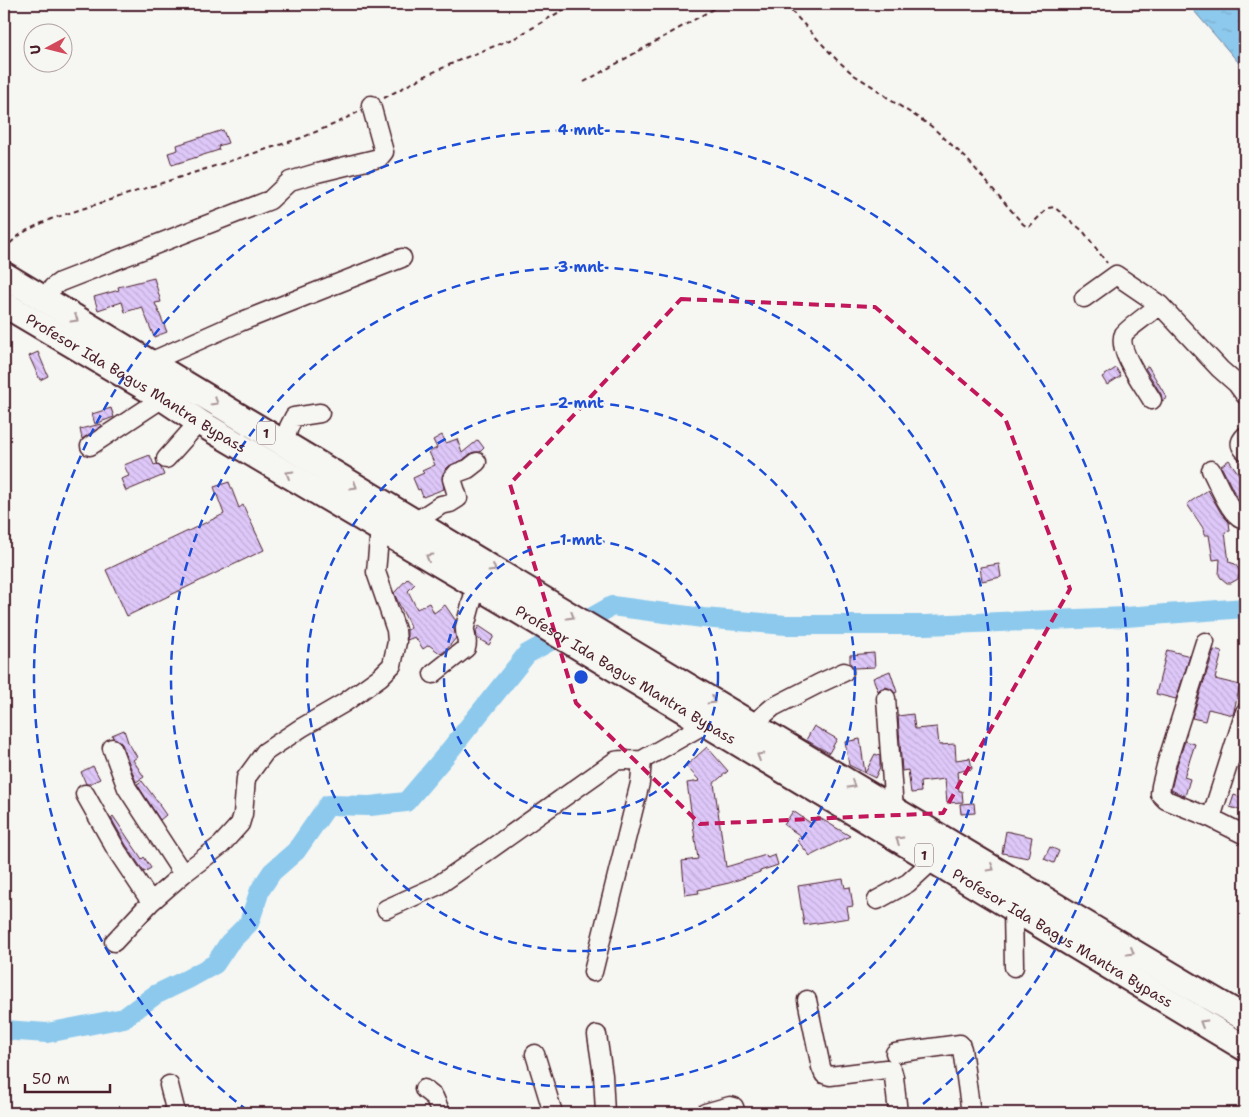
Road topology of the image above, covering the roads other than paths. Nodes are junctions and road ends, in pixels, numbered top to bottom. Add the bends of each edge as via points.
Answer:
1 (371, 105) road end
2 (402, 258) dead end
3 (4, 275) edge
4 (1084, 298) dead end
5 (44, 300) junction
6 (4, 304) edge
7 (1160, 305) junction
8 (150, 362) junction
9 (1245, 395) edge
10 (163, 398) junction
11 (1152, 400) dead end
12 (320, 413) dead end
13 (199, 422) junction
14 (1245, 436) edge
15 (284, 444) junction
16 (90, 446) dead end
17 (1245, 451) edge
18 (166, 459) dead end
19 (477, 462) dead end
20 (1211, 470) dead end
21 (1245, 518) edge
22 (415, 522) junction
23 (380, 528) junction
24 (476, 586) junction
25 (523, 600) junction
26 (1206, 642) dead end
27 (844, 672) dead end
28 (433, 674) dead end
29 (886, 698) dead end
30 (1245, 712) edge
31 (705, 724) junction
32 (752, 725) junction
33 (112, 748) dead end
34 (642, 760) junction
35 (85, 794) dead end
36 (894, 810) junction
37 (1211, 818) junction
38 (1245, 835) edge
39 (933, 860) junction
40 (183, 874) junction
41 (878, 900) dead end
42 (151, 902) junction
43 (1013, 908) junction
44 (386, 909) dead end
45 (114, 942) dead end
46 (1014, 967) dead end
47 (593, 972) dead end
48 (807, 1000) dead end
49 (1245, 1018) edge
50 (597, 1035) dead end
51 (1245, 1048) edge
52 (535, 1054) dead end
53 (894, 1061) junction
54 (169, 1085) dead end
55 (424, 1089) dead end
56 (176, 1113) edge
57 (441, 1113) edge
58 (553, 1113) edge
59 (605, 1113) edge
60 (705, 1113) edge
61 (736, 1113) edge
62 (898, 1113) edge
63 (971, 1113) edge

1 - 5 street via 384,152 379,158 290,181 270,200 60,282 53,286
2 - 8 street via 240,322
3 - 5 highway, Profesor Ida Bagus Mantra Bypass / 1
4 - 7 street via 1116,275
5 -> 8 highway, Profesor Ida Bagus Mantra Bypass / 1
6 - 10 highway, Profesor Ida Bagus Mantra Bypass / 1
7 - 9 street
7 - 11 street via 1124,333 1122,342 1126,356
8 -> 15 highway, Profesor Ida Bagus Mantra Bypass / 1
10 - 13 highway, Profesor Ida Bagus Mantra Bypass / 1
10 - 16 street
12 - 15 street via 294,418
13 - 18 street
23 -> 13 highway, Profesor Ida Bagus Mantra Bypass / 1
14 - 17 street via 1240,444
15 -> 22 highway, Profesor Ida Bagus Mantra Bypass / 1
19 - 22 street via 457,472 452,479 458,498
20 - 21 street via 1236,515
22 -> 25 highway, Profesor Ida Bagus Mantra Bypass / 1
24 -> 23 highway, Profesor Ida Bagus Mantra Bypass / 1
23 - 40 street via 376,572 396,630 392,665 344,703 265,752 246,778 244,814 240,824 221,846
24 - 25 highway, Profesor Ida Bagus Mantra Bypass / 1
24 - 28 street via 465,627 466,648
25 - 31 highway, Profesor Ida Bagus Mantra Bypass / 1 via 602,661
25 -> 32 highway, Profesor Ida Bagus Mantra Bypass / 1 via 671,676
26 - 37 street via 1167,762 1160,794 1166,800
27 - 32 street via 774,707
29 - 36 street
30 - 37 street
31 - 34 street
39 -> 31 highway, Profesor Ida Bagus Mantra Bypass / 1
32 -> 36 highway, Profesor Ida Bagus Mantra Bypass / 1
33 - 40 street via 127,788
34 - 44 street via 615,761 437,886
34 - 47 street via 640,782
35 - 42 street
36 -> 49 highway, Profesor Ida Bagus Mantra Bypass / 1
37 - 38 street
39 - 41 street via 908,882
39 - 43 highway, Profesor Ida Bagus Mantra Bypass / 1
40 - 42 street
42 - 45 street
43 - 46 street
51 -> 43 highway, Profesor Ida Bagus Mantra Bypass / 1
48 - 53 street via 824,1074 886,1069
50 - 59 street
52 - 58 street
53 - 62 street
53 - 63 street via 960,1044
54 - 56 street
55 - 57 street via 434,1097
60 - 61 street via 730,1106

